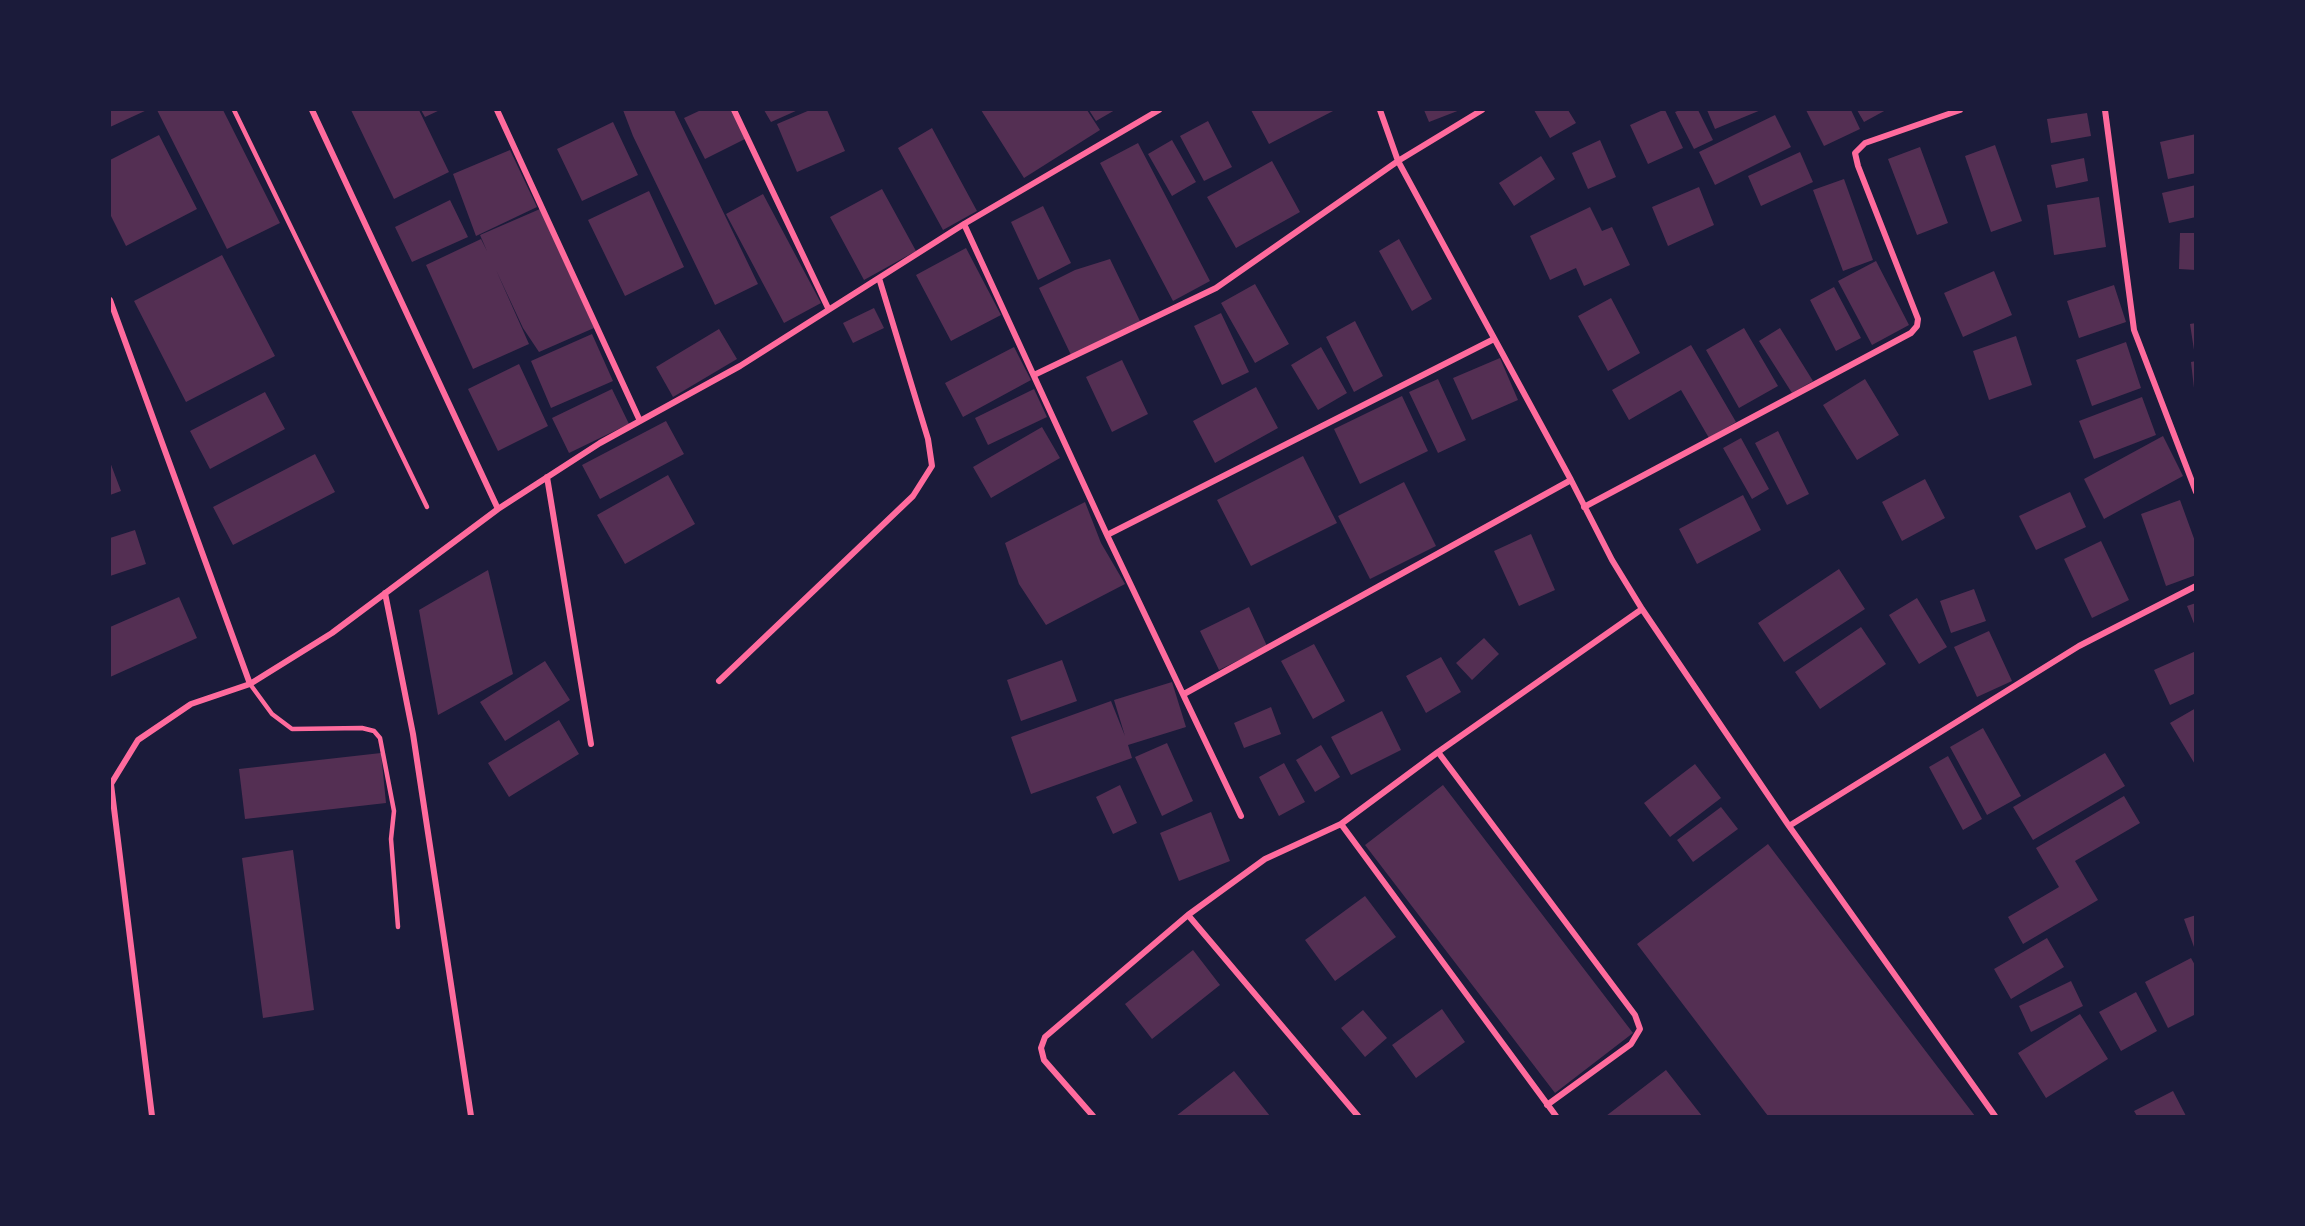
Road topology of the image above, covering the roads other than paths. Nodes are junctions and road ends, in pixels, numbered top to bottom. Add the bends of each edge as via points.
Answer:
1 (234, 110) edge
2 (312, 110) edge
3 (497, 110) edge
4 (735, 110) edge
5 (1159, 110) edge
6 (1380, 110) edge
7 (1482, 110) edge
8 (1960, 110) edge
9 (2105, 110) edge
10 (1398, 161) junction
11 (964, 224) junction
12 (879, 278) junction
13 (110, 300) edge
14 (828, 308) junction
15 (1494, 339) junction
16 (1034, 375) junction
17 (640, 422) junction
18 (547, 477) junction
19 (1571, 480) junction
20 (2196, 492) edge
21 (428, 507) dead end
22 (1584, 507) junction
23 (498, 509) junction
24 (1107, 535) junction
25 (2196, 586) edge
26 (385, 593) junction
27 (1642, 609) junction
28 (719, 681) dead end
29 (250, 684) junction
30 (1184, 694) junction
31 (591, 744) dead end
32 (1438, 753) junction
33 (1241, 816) dead end
34 (1341, 824) junction
35 (1789, 826) junction
36 (1188, 915) junction
37 (398, 927) dead end
38 (1547, 1105) junction
39 (152, 1116) edge
40 (471, 1116) edge
41 (1093, 1116) edge
42 (1358, 1116) edge
43 (1556, 1116) edge
44 (1995, 1116) edge

1 - 21 lane
2 - 23 street
3 - 17 street
4 - 14 street
5 - 11 street
6 - 10 street
7 - 10 street
8 - 22 street via 1865,143 1856,153 1918,319 1911,333
9 - 20 street via 2134,330
10 - 15 street
10 - 16 street via 1216,288
11 - 12 street
11 - 16 street
12 - 14 street
12 - 28 street via 928,439 932,466 913,496
13 - 29 street
14 - 17 street via 740,366
15 - 19 street
15 - 24 street
16 - 24 street
17 - 18 street
18 - 23 street
18 - 31 street
19 - 22 street
19 - 30 street
22 - 27 street
23 - 26 street
24 - 30 street
25 - 35 street via 2079,646
26 - 29 street via 332,633
26 - 40 street via 413,734
27 - 32 street
27 - 35 street
29 - 37 lane via 272,714 292,729 362,728 374,731 380,738 394,811 391,839
29 - 39 street via 191,704 138,740 111,784
30 - 33 street
32 - 34 street
32 - 38 street via 1635,1016 1640,1029 1631,1044
34 - 36 street via 1265,859
34 - 38 street
35 - 44 street
36 - 41 street via 1045,1037 1041,1048 1044,1060
36 - 42 street
38 - 43 street

